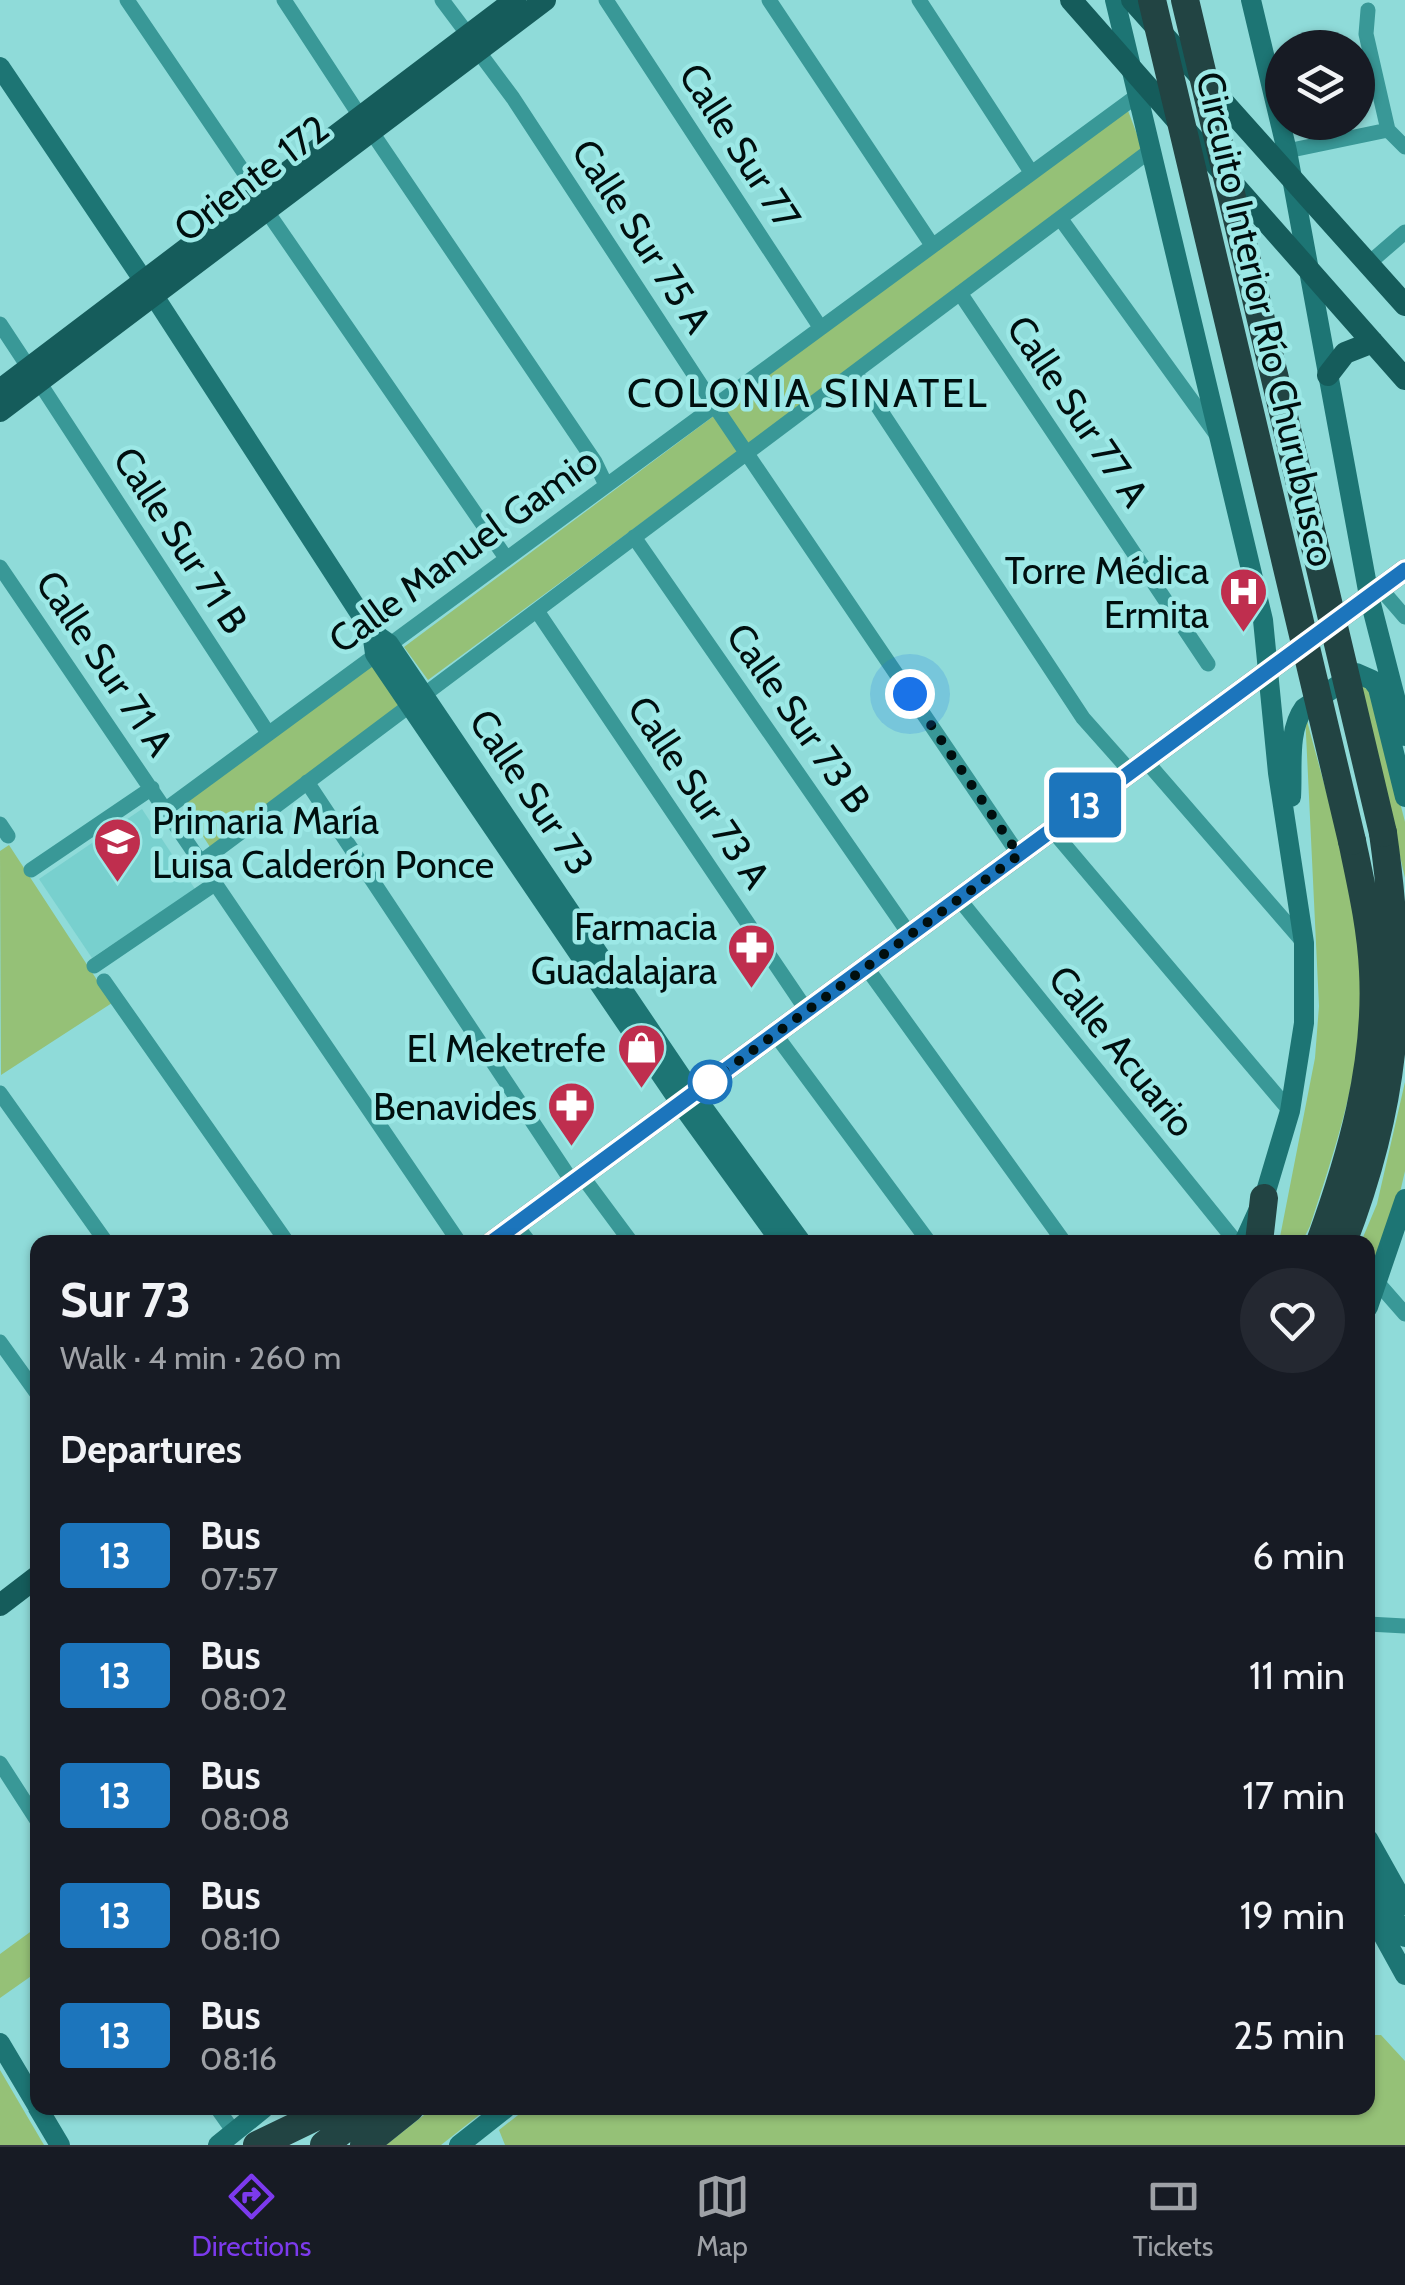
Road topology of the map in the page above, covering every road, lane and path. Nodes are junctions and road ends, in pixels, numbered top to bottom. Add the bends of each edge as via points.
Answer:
1 (127, 0) edge
2 (284, 0) edge
3 (442, 0) edge
4 (515, 0) edge
5 (545, 0) edge
6 (606, 0) edge
7 (769, 0) edge
8 (920, 0) edge
9 (1071, 0) edge
10 (1114, 0) edge
11 (1132, 0) edge
12 (1152, 0) edge
13 (1185, 0) edge
14 (1251, 0) edge
15 (1368, 10) dead end
16 (473, 44) junction
17 (1131, 67) junction
18 (0, 68) edge
19 (1138, 95) junction
20 (366, 124) junction
21 (1388, 130) junction
22 (1405, 147) edge
23 (1151, 150) junction
24 (1287, 151) junction
25 (1032, 172) junction
26 (1292, 179) junction
27 (262, 201) junction
28 (1060, 218) junction
29 (1405, 232) edge
30 (932, 245) junction
31 (1368, 264) junction
32 (1308, 269) junction
33 (148, 289) junction
34 (960, 293) junction
35 (1405, 305) edge
36 (0, 324) edge
37 (820, 327) junction
38 (1372, 342) junction
39 (855, 372) junction
40 (34, 375) junction
41 (1328, 375) junction
42 (1405, 378) edge
43 (0, 390) edge
44 (714, 406) junction
45 (0, 411) edge
46 (1217, 436) junction
47 (747, 453) junction
48 (606, 484) junction
49 (634, 538) junction
50 (506, 558) junction
51 (0, 567) edge
52 (1405, 570) edge
53 (1375, 592) junction
54 (536, 610) junction
55 (1405, 617) edge
56 (382, 649) junction
57 (1208, 664) dead end
58 (1268, 670) junction
59 (417, 700) junction
60 (268, 733) junction
61 (1405, 736) edge
62 (1138, 766) junction
63 (307, 782) junction
64 (152, 788) junction
65 (1405, 797) edge
66 (166, 808) junction
67 (1052, 830) junction
68 (1290, 839) junction
69 (1019, 855) junction
70 (201, 862) junction
71 (31, 870) dead end
72 (216, 884) junction
73 (959, 899) junction
74 (910, 935) junction
75 (1304, 943) junction
76 (94, 966) dead end
77 (866, 967) junction
78 (104, 981) dead end
79 (807, 1011) junction
80 (776, 1034) junction
81 (0, 1093) edge
82 (687, 1099) junction
83 (1290, 1111) junction
84 (578, 1179) junction
85 (1264, 1198) junction
86 (1405, 1198) edge
87 (523, 1234) edge
88 (101, 1235) edge
89 (282, 1235) edge
90 (453, 1235) edge
91 (625, 1235) edge
92 (776, 1235) edge
93 (795, 1235) edge
94 (925, 1235) edge
95 (1059, 1235) edge
96 (1234, 1235) edge
97 (1244, 1235) edge
98 (1260, 1235) edge
99 (1322, 1235) edge
100 (1345, 1235) edge
101 (1377, 1282) junction
102 (1375, 1288) edge
103 (1405, 1314) edge
104 (0, 1342) edge
105 (30, 1384) edge
106 (30, 1581) edge
107 (2, 1599) edge
108 (1375, 1624) edge
109 (1405, 1626) edge
110 (0, 1762) edge
111 (30, 1809) edge
112 (1375, 1852) edge
113 (1375, 1883) edge
114 (1405, 1906) edge
115 (1375, 1921) edge
116 (1405, 1937) edge
117 (1405, 1975) edge
118 (0, 2044) edge
119 (30, 2094) edge
120 (43, 2115) edge
121 (220, 2115) edge
122 (258, 2115) edge
123 (313, 2115) edge
124 (361, 2115) edge
125 (401, 2115) edge
126 (497, 2115) edge
127 (236, 2141) edge
128 (60, 2145) edge
129 (324, 2145) edge
130 (364, 2145) edge
131 (460, 2145) edge

1 - 27 street
2 - 20 street
3 - 16 street, Calle Sur 75 A
4 - 16 main road, Oriente 172
5 - 16 main road, Oriente 172
6 - 37 street, Calle Sur 77
7 - 30 street
8 - 25 street
9 - 17 main road
10 - 17 main road
11 - 26 main road
12 - 99 highway, Circuito Interior Río Churubusco, bridge via 1366,908 1371,1027 1357,1123
13 - 100 highway, Circuito Interior Río Churubusco, bridge via 1383,833 1399,931 1399,1027 1390,1084
14 - 24 main road
15 - 21 street via 1366,34
16 - 20 main road, Oriente 172
16 - 44 street, Calle Sur 75 A
17 - 19 main road
17 - 32 main road
18 - 33 main road, Calle Sur 73
19 - 23 main road
19 - 25 street, Calle Manuel Gamio
20 - 27 main road, Oriente 172
20 - 48 street
21 - 22 street
21 - 24 street
23 - 28 street
23 - 46 main road
24 - 26 main road
25 - 30 street, Calle Manuel Gamio
26 - 31 main road
26 - 32 main road
27 - 33 main road, Oriente 172
27 - 50 street
28 - 34 street
28 - 46 street
29 - 31 street
30 - 37 street, Calle Manuel Gamio
31 - 35 main road
32 - 38 main road
32 - 41 main road
33 - 40 main road, Oriente 172
33 - 56 main road, Calle Sur 73
34 - 39 street
34 - 57 street, Calle Sur 77 A
36 - 40 street, Calle Sur 71 B
37 - 44 street, Calle Manuel Gamio
38 - 41 main road via 1345,353
38 - 42 main road
39 - 47 street
39 - 62 street via 1083,718
40 - 43 main road, Oriente 172
40 - 45 main road, Oriente 172
40 - 60 street, Calle Sur 71 B
41 - 53 main road
44 - 47 street, Calle Sur 75 A
44 - 48 street, Calle Manuel Gamio
46 - 58 main road via 1263,620
47 - 49 street
47 - 69 street, Calle Sur 75 A
48 - 50 street, Calle Manuel Gamio
49 - 54 street
49 - 74 street, Calle Sur 73 B
50 - 56 street, Calle Manuel Gamio
51 - 64 street, Calle Sur 71 A
52 - 53 main road
53 - 55 street
53 - 58 main road
53 - 61 main road
54 - 59 street
54 - 79 street, Calle Sur 73 A
56 - 59 main road, Calle Sur 73
56 - 60 street, Calle Manuel Gamio
58 - 62 main road
58 - 68 main road
59 - 63 street
59 - 82 main road, Calle Sur 73
60 - 66 street, Calle Manuel Gamio
62 - 67 main road
62 - 75 street
63 - 70 street
63 - 84 street
64 - 66 street, Calle Sur 71 A
64 - 71 street
65 - 68 main road via 1378,688 1356,674 1298,716
66 - 70 street, Calle Sur 71 A
67 - 69 main road
67 - 83 street
68 - 75 main road
69 - 73 main road
70 - 72 street, Calle Sur 71 A
72 - 76 street
72 - 90 street, Calle Sur 71 A
73 - 74 main road
73 - 96 street, Calle Acuario
74 - 77 main road
75 - 83 main road via 1304,1023
77 - 79 main road
77 - 95 street
78 - 89 street
79 - 80 main road
80 - 82 main road
80 - 94 street
81 - 88 street
82 - 84 main road
82 - 92 main road, Calle Sur 73
82 - 93 main road, Calle Sur 73
83 - 85 main road
84 - 87 main road
84 - 91 street
85 - 97 main road
85 - 98 highway
86 - 101 main road
101 - 102 main road
101 - 103 street
104 - 105 street
106 - 107 main road
108 - 109 street
110 - 111 street
112 - 114 main road
113 - 116 main road
115 - 117 main road
118 - 119 main road
120 - 128 main road
121 - 127 street
122 - 127 main road
123 - 127 highway
124 - 129 highway
125 - 130 highway
126 - 131 main road

